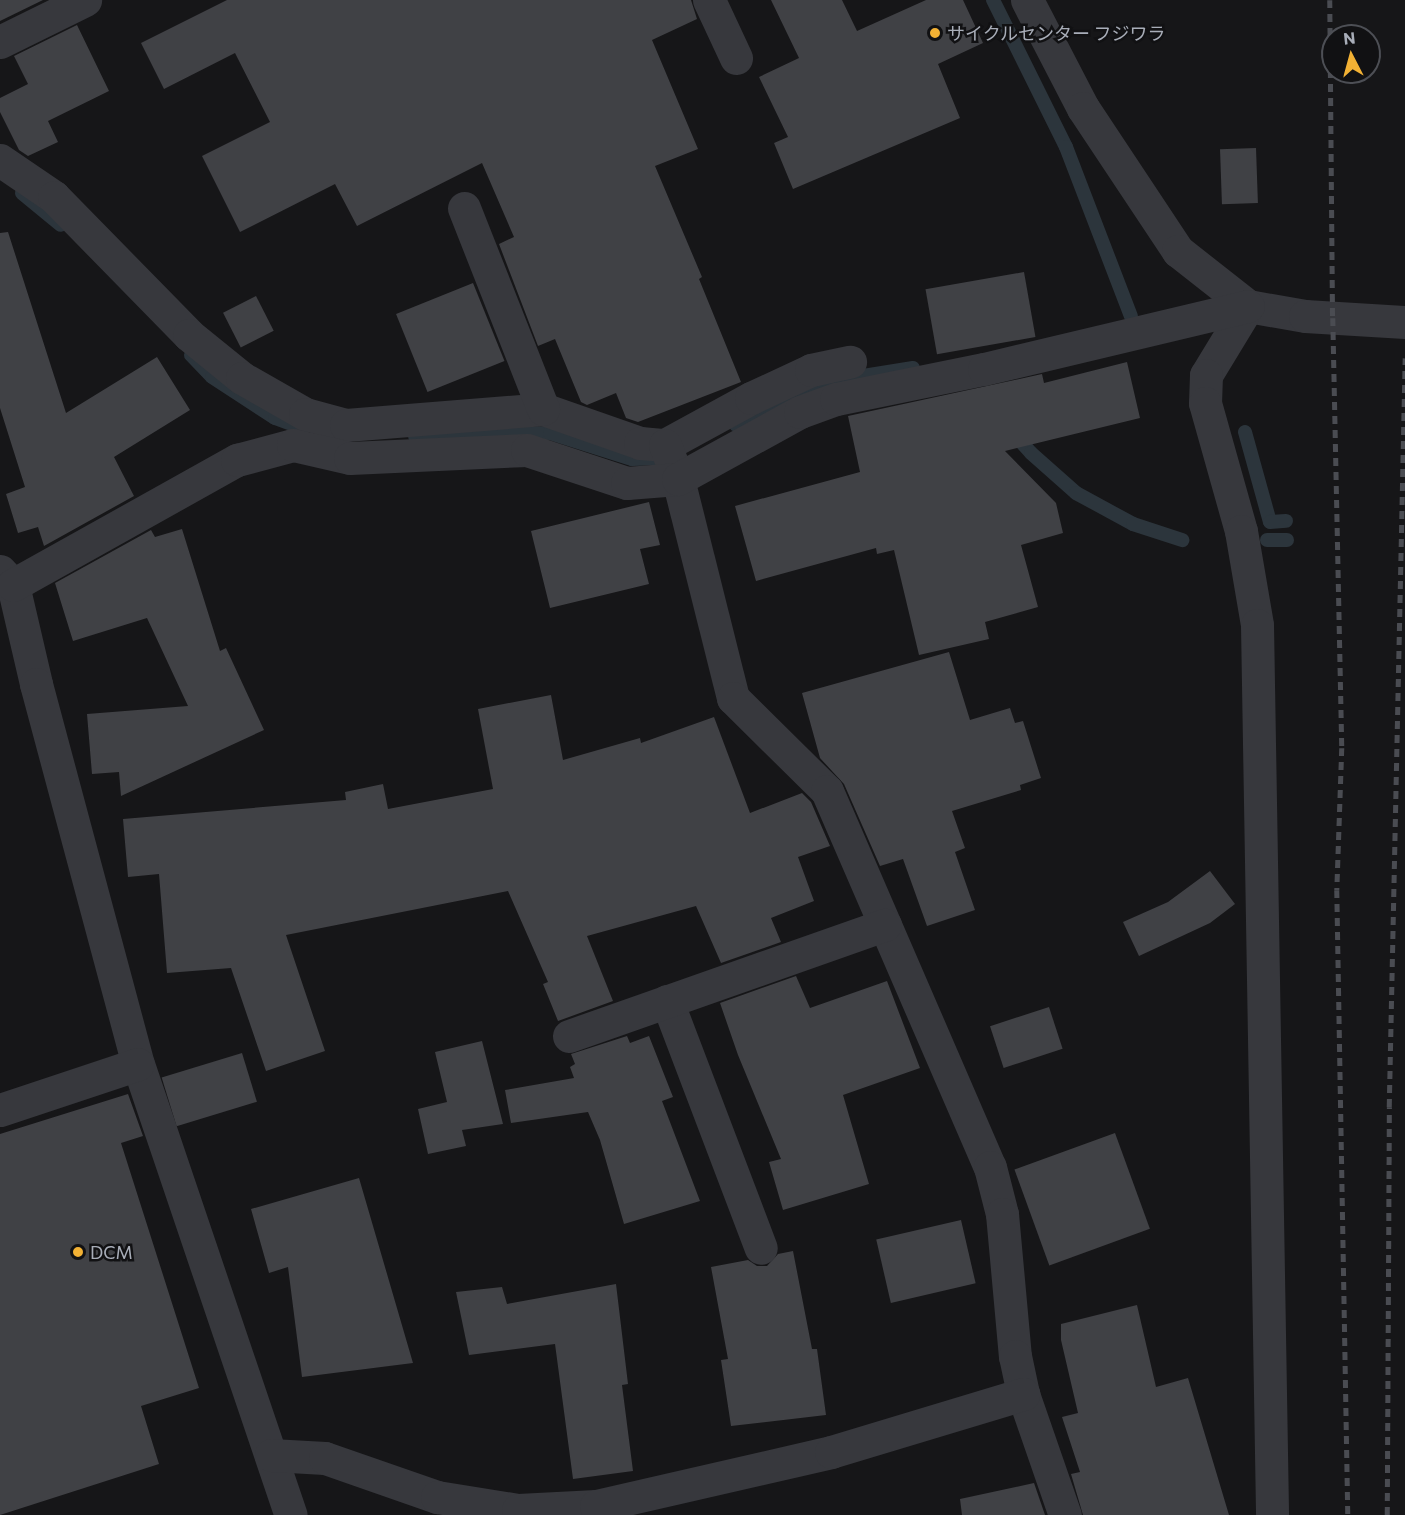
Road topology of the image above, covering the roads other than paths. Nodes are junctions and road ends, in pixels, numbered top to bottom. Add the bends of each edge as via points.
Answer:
1 (85, 0) edge
2 (709, 0) edge
3 (1027, 0) edge
4 (0, 42) edge
5 (735, 58) dead end
6 (0, 160) edge
7 (464, 208) dead end
8 (1248, 306) junction
9 (1405, 322) edge
10 (850, 362) dead end
11 (543, 409) junction
12 (305, 414) junction
13 (293, 445) junction
14 (664, 445) junction
15 (678, 479) junction
16 (7, 578) edge
17 (885, 925) junction
18 (666, 1001) junction
19 (569, 1036) dead end
20 (138, 1064) junction
21 (0, 1110) edge
22 (761, 1248) dead end
23 (1023, 1395) junction
24 (271, 1455) junction
25 (291, 1515) edge
26 (1065, 1515) edge
27 (1272, 1515) edge

1 - 4 street
2 - 5 street
3 - 8 street via 1083,108 1178,251
6 - 12 street via 54,197 189,334 242,378
7 - 11 street
8 - 9 street via 1305,316
8 - 15 street via 984,369 836,399 800,412
8 - 27 street via 1206,375 1205,403 1241,531 1257,625
10 - 14 street via 811,370
11 - 12 street via 346,425
11 - 14 street via 640,443
12 - 13 street
13 - 15 street via 350,458 527,450 627,483
13 - 16 street via 237,460
14 - 15 street
15 - 17 street via 733,698 827,791
16 - 20 street
17 - 18 street
17 - 23 street via 990,1167 1002,1214 1015,1356
18 - 19 street
18 - 22 street
20 - 21 street
20 - 24 street
23 - 24 street via 831,1452 596,1506 518,1510 437,1497 325,1458
23 - 26 street
24 - 25 street

